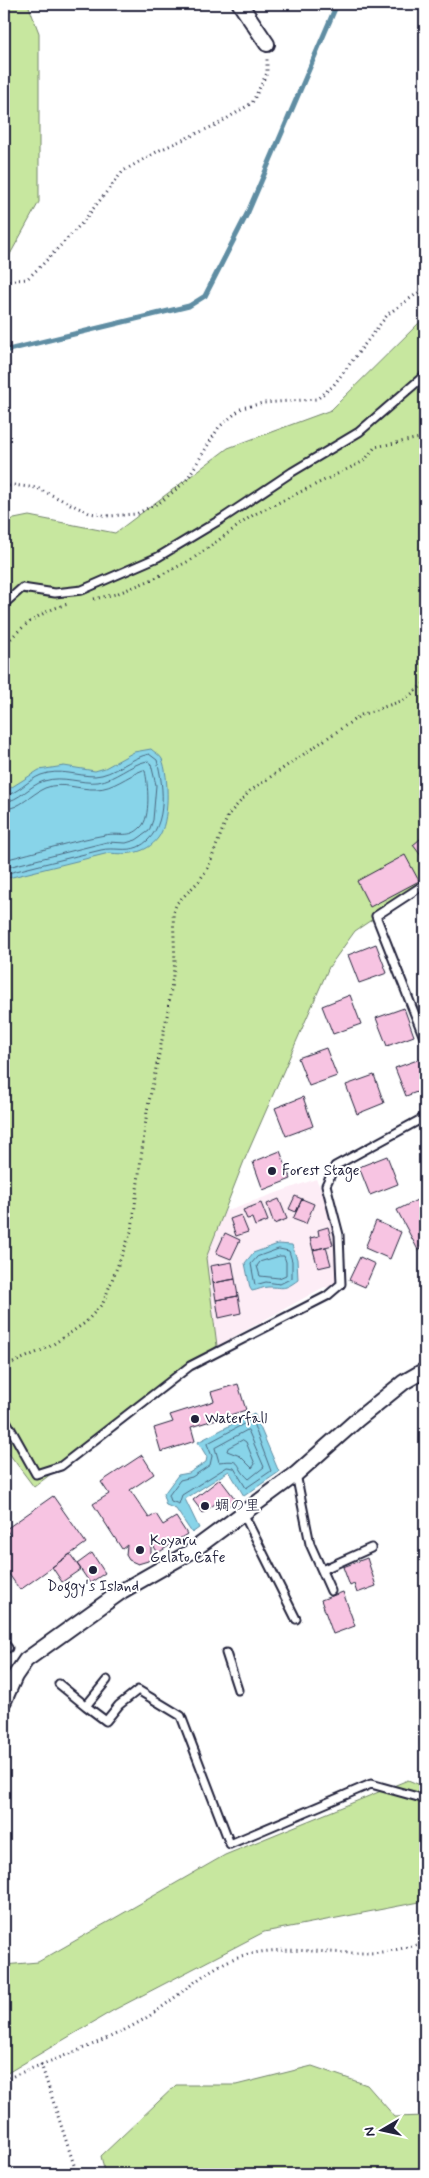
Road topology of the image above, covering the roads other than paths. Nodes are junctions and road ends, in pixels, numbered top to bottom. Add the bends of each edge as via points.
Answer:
1 (240, 4) edge
2 (267, 44) road end
3 (425, 375) edge
4 (4, 604) edge
5 (425, 884) edge
6 (425, 1040) edge
7 (423, 1118) edge
8 (425, 1128) edge
9 (425, 1370) edge
10 (4, 1417) edge
11 (296, 1474) junction
12 (243, 1513) junction
13 (371, 1548) dead end
14 (322, 1570) junction
15 (331, 1591) dead end
16 (296, 1619) dead end
17 (226, 1653) dead end
18 (107, 1680) dead end
19 (59, 1684) dead end
20 (238, 1690) dead end
21 (4, 1700) edge
22 (86, 1706) junction
23 (425, 1799) edge

1 - 2 street
3 - 4 lane via 359,432 158,557 82,590 55,593 22,588
5 - 6 lane via 376,916
7 - 8 lane
7 - 10 lane via 335,1166 326,1185 339,1235 341,1284 327,1296 190,1366 61,1466 36,1474
9 - 11 street via 404,1382
11 - 12 street
11 - 14 lane via 310,1544
12 - 16 lane
12 - 21 street via 192,1551 122,1591 26,1660
13 - 14 lane
14 - 15 lane
17 - 20 lane
18 - 22 lane
19 - 22 lane
22 - 23 lane via 106,1721 138,1690 182,1716 230,1844 371,1784

